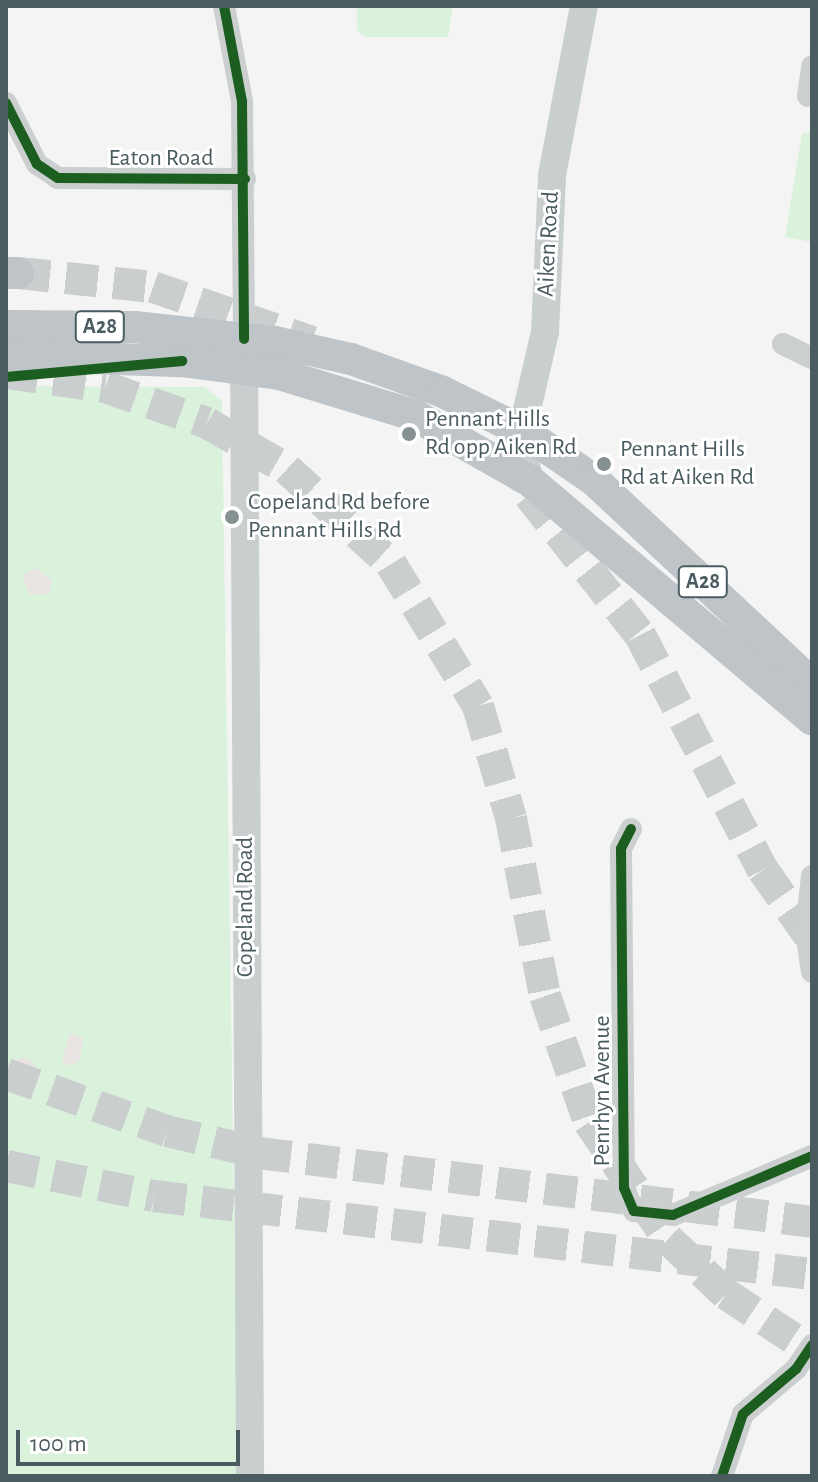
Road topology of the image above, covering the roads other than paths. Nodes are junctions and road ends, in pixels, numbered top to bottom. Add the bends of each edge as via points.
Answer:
1 (224, 6) edge
2 (584, 6) edge
3 (812, 66) edge
4 (808, 96) dead end
5 (6, 103) edge
6 (245, 179) junction
7 (6, 326) edge
8 (783, 344) dead end
9 (244, 354) junction
10 (6, 355) edge
11 (812, 358) edge
12 (182, 361) junction
13 (6, 377) edge
14 (522, 431) junction
15 (530, 481) junction
16 (812, 684) edge
17 (812, 719) edge
18 (631, 829) dead end
19 (812, 876) edge
20 (812, 972) edge
21 (812, 1156) edge
22 (812, 1345) edge
23 (250, 1476) edge
24 (722, 1476) edge

1 - 6 street via 239,67
2 - 14 main road, Aiken Road via 552,175 545,332
3 - 4 street
5 - 6 street, Eaton Road via 37,164 58,178
6 - 9 street, Eaton Road
7 - 9 highway, A28
8 - 11 street
9 - 12 highway, A28
9 - 14 highway, A28 via 379,367
9 - 15 highway, A28 via 403,411
9 - 23 main road, Copeland Road
10 - 12 highway, A28
12 - 13 highway
14 - 15 main road, Aiken Road
14 - 16 highway, A28 via 622,504
15 - 17 highway, A28
18 - 21 street, Penrhyn Avenue via 621,849 624,1188 634,1211 673,1215
19 - 20 street via 806,931
22 - 24 street via 796,1369 743,1414

